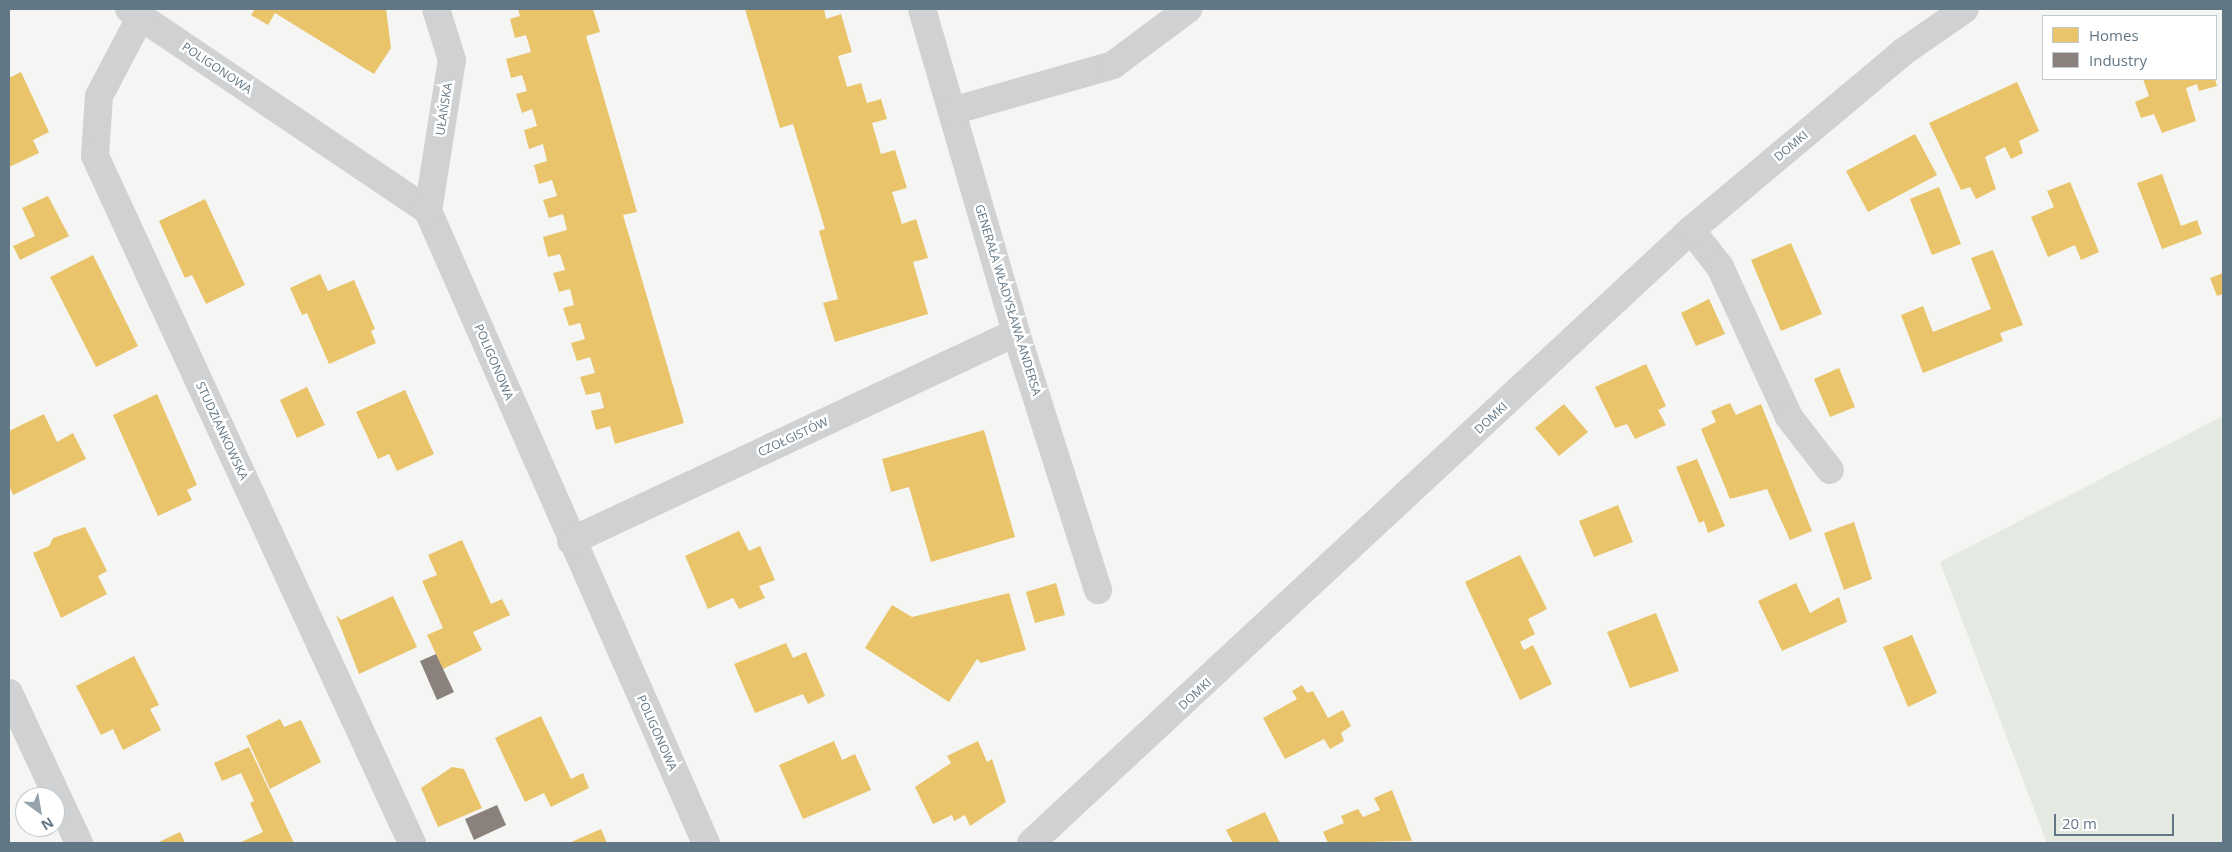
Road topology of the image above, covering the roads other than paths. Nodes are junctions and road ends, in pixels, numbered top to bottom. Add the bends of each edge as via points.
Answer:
1 (436, 9) edge
2 (922, 9) edge
3 (1188, 9) edge
4 (1965, 9) edge
5 (135, 13) edge
6 (952, 111) junction
7 (428, 211) junction
8 (1691, 230) junction
9 (1016, 333) junction
10 (1830, 470) dead end
11 (571, 541) junction
12 (1098, 590) dead end
13 (9, 693) edge
14 (79, 843) edge
15 (412, 843) edge
16 (706, 843) edge
17 (1031, 843) edge

1 - 7 street, UŁAŃSKA via 452,60
2 - 6 street, GENERAŁA WŁADYSŁAWA ANDERSA
3 - 6 street via 1113,65
4 - 8 street, DOMKI via 1903,52
5 - 7 street, POLIGONOWA
5 - 15 street, STUDZIANKOWSKA via 99,96 95,156
6 - 9 street, GENERAŁA WŁADYSŁAWA ANDERSA
7 - 11 street, POLIGONOWA
8 - 10 street via 1720,267 1789,417
8 - 17 street, DOMKI
9 - 11 street, CZOŁGISTÓW
9 - 12 street, GENERAŁA WŁADYSŁAWA ANDERSA
11 - 16 street, POLIGONOWA
13 - 14 street

